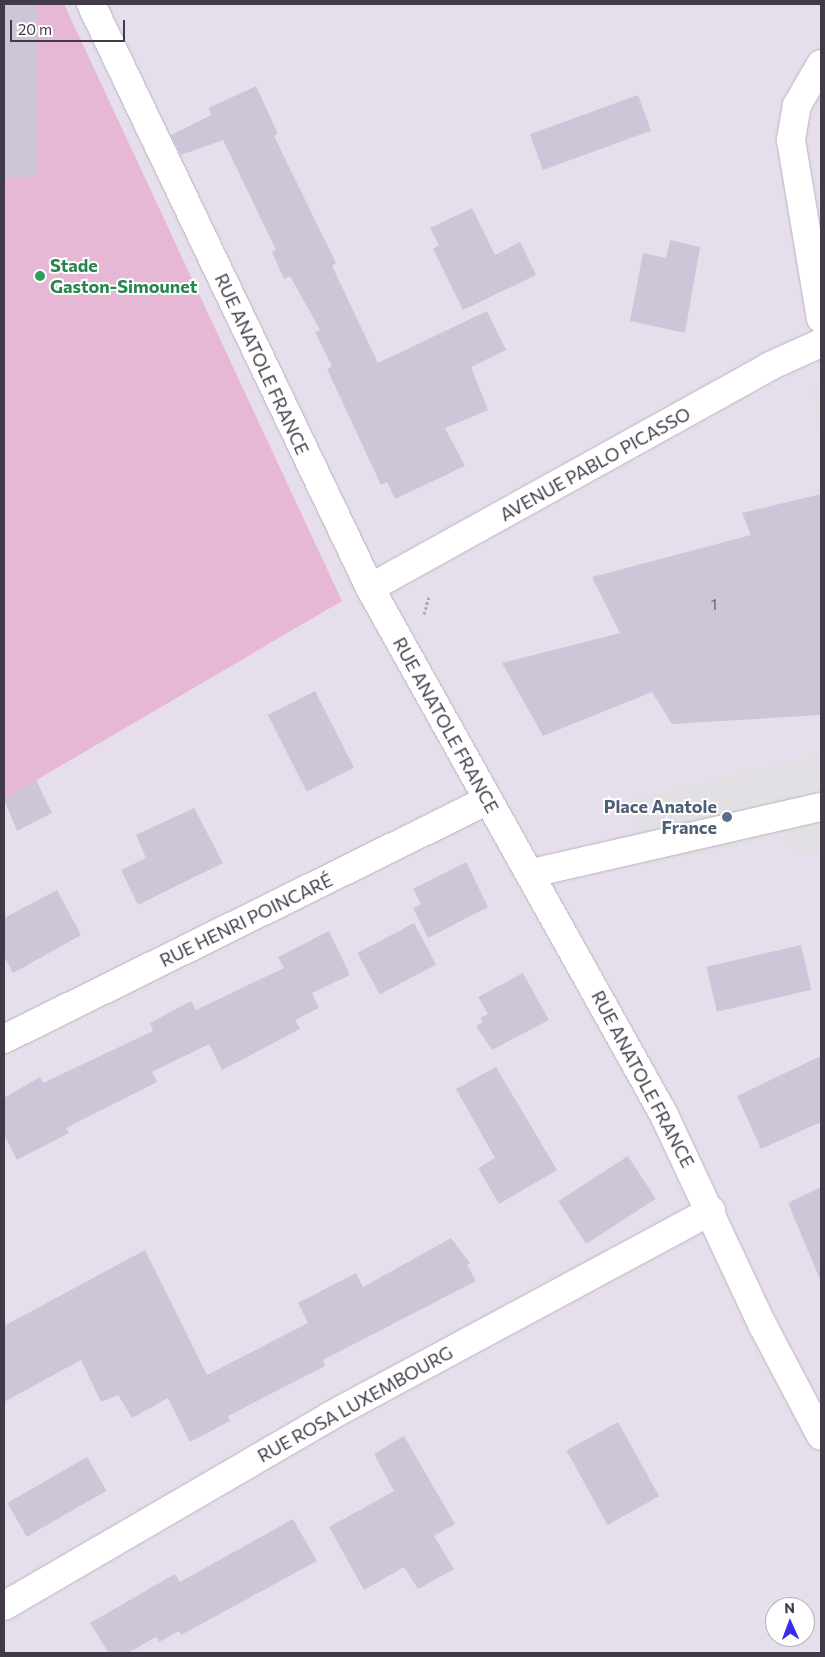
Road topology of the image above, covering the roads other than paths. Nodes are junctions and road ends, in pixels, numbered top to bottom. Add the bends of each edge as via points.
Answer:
1 (91, 4) edge
2 (821, 64) edge
3 (821, 319) edge
4 (821, 344) edge
5 (370, 588) junction
6 (488, 800) junction
7 (821, 807) edge
8 (532, 873) junction
9 (4, 1039) edge
10 (711, 1211) junction
11 (821, 1436) edge
12 (4, 1606) edge

1 - 5 street, RUE ANATOLE FRANCE
2 - 3 street via 797,105 791,140
4 - 5 street, AVENUE PABLO PICASSO via 770,366
5 - 6 street, RUE ANATOLE FRANCE
6 - 8 street, RUE ANATOLE FRANCE
6 - 9 street, RUE HENRI POINCARÉ
7 - 8 street
8 - 10 street, RUE ANATOLE FRANCE via 664,1115
10 - 11 street, RUE ANATOLE FRANCE via 763,1326
10 - 12 street, RUE ROSA LUXEMBOURG via 330,1416

